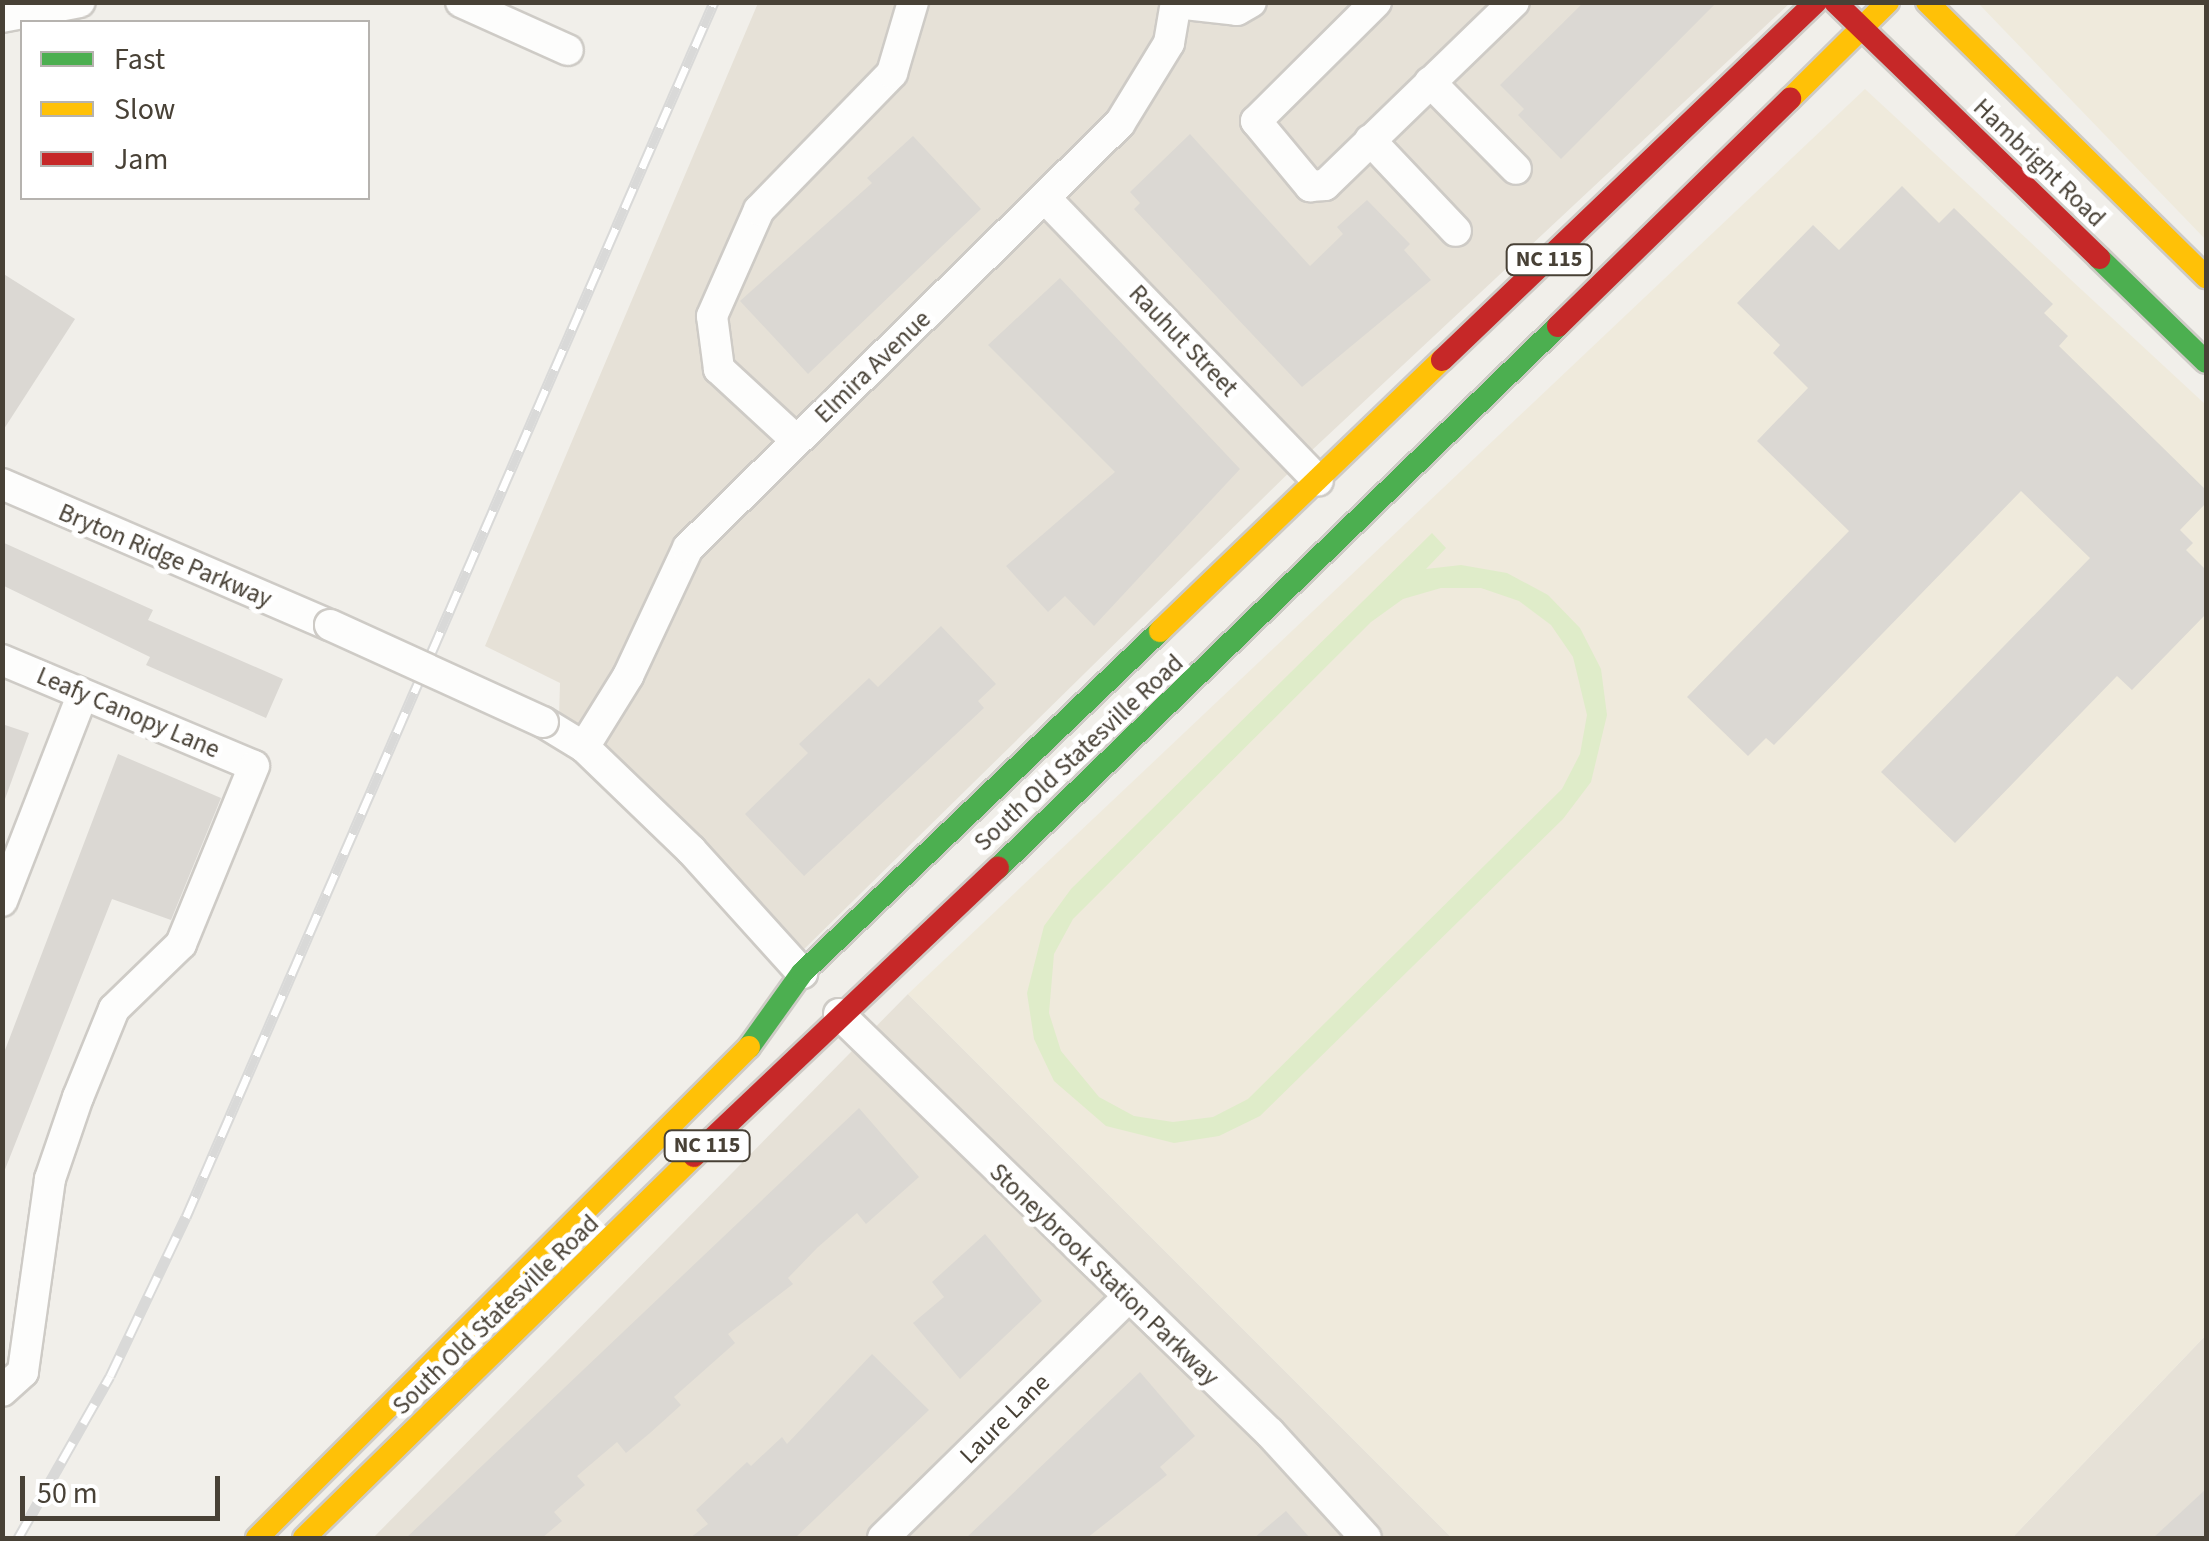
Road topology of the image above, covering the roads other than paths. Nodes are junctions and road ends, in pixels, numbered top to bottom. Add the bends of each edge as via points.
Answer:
1 (80, 2) edge
2 (461, 2) edge
3 (912, 2) edge
4 (1252, 2) edge
5 (1376, 2) edge
6 (1514, 2) edge
7 (1816, 2) edge
8 (1835, 2) edge
9 (1888, 2) edge
10 (1927, 2) edge
11 (1176, 3) edge
12 (2, 16) edge
13 (1860, 29) junction
14 (568, 50) dead end
15 (1430, 82) junction
16 (1370, 140) junction
17 (1516, 170) dead end
18 (1047, 200) junction
19 (1456, 231) dead end
20 (2206, 276) edge
21 (2206, 362) edge
22 (796, 440) junction
23 (1318, 481) junction
24 (2, 484) edge
25 (2, 660) edge
26 (82, 696) junction
27 (584, 746) junction
28 (997, 788) junction
29 (977, 842) dead end
30 (2, 901) edge
31 (802, 973) junction
32 (840, 999) junction
33 (592, 1261) junction
34 (1126, 1299) junction
35 (2, 1392) edge
36 (317, 1534) edge
37 (257, 1538) edge
38 (882, 1538) edge
39 (1366, 1538) edge

1 - 12 street
2 - 14 street
3 - 22 street via 892,73 759,210 712,316 719,369
4 - 11 street via 1237,10
5 - 16 street via 1256,121 1310,186 1324,184
6 - 15 street
7 - 23 main road, South Old Statesville Road / NC 115
8 - 13 main road, Hambright Road
9 - 13 main road, South Old Statesville Road / NC 115
10 - 20 main road, Hambright Road
11 - 18 street, Elmira Avenue via 1168,42 1120,123
13 - 21 main road, Hambright Road
13 - 32 main road, South Old Statesville Road / NC 115 via 1102,773
15 - 16 street
15 - 17 street
16 - 19 street
18 - 22 street, Elmira Avenue
18 - 23 street, Rauhut Street
22 - 27 street, Elmira Avenue via 688,548 628,676
23 - 28 main road, South Old Statesville Road / NC 115
24 - 27 street, Bryton Ridge Parkway, bridge via 330,626
25 - 26 street, Leafy Canopy Lane
26 - 30 street
26 - 35 street, Leafy Canopy Lane via 254,766 182,944 114,1009 78,1097 50,1179 24,1372
27 - 31 street, Bryton Ridge Parkway via 691,850
28 - 29 main road
28 - 31 main road, South Old Statesville Road / NC 115
31 - 33 main road via 809,1000 798,1026 660,1166
31 - 37 main road, South Old Statesville Road / NC 115 via 736,1064
32 - 33 main road, South Old Statesville Road / NC 115
32 - 34 street, Stoneybrook Station Parkway
33 - 36 main road, South Old Statesville Road / NC 115
34 - 38 street, Laure Lane
34 - 39 street, Stoneybrook Station Parkway via 1270,1432

